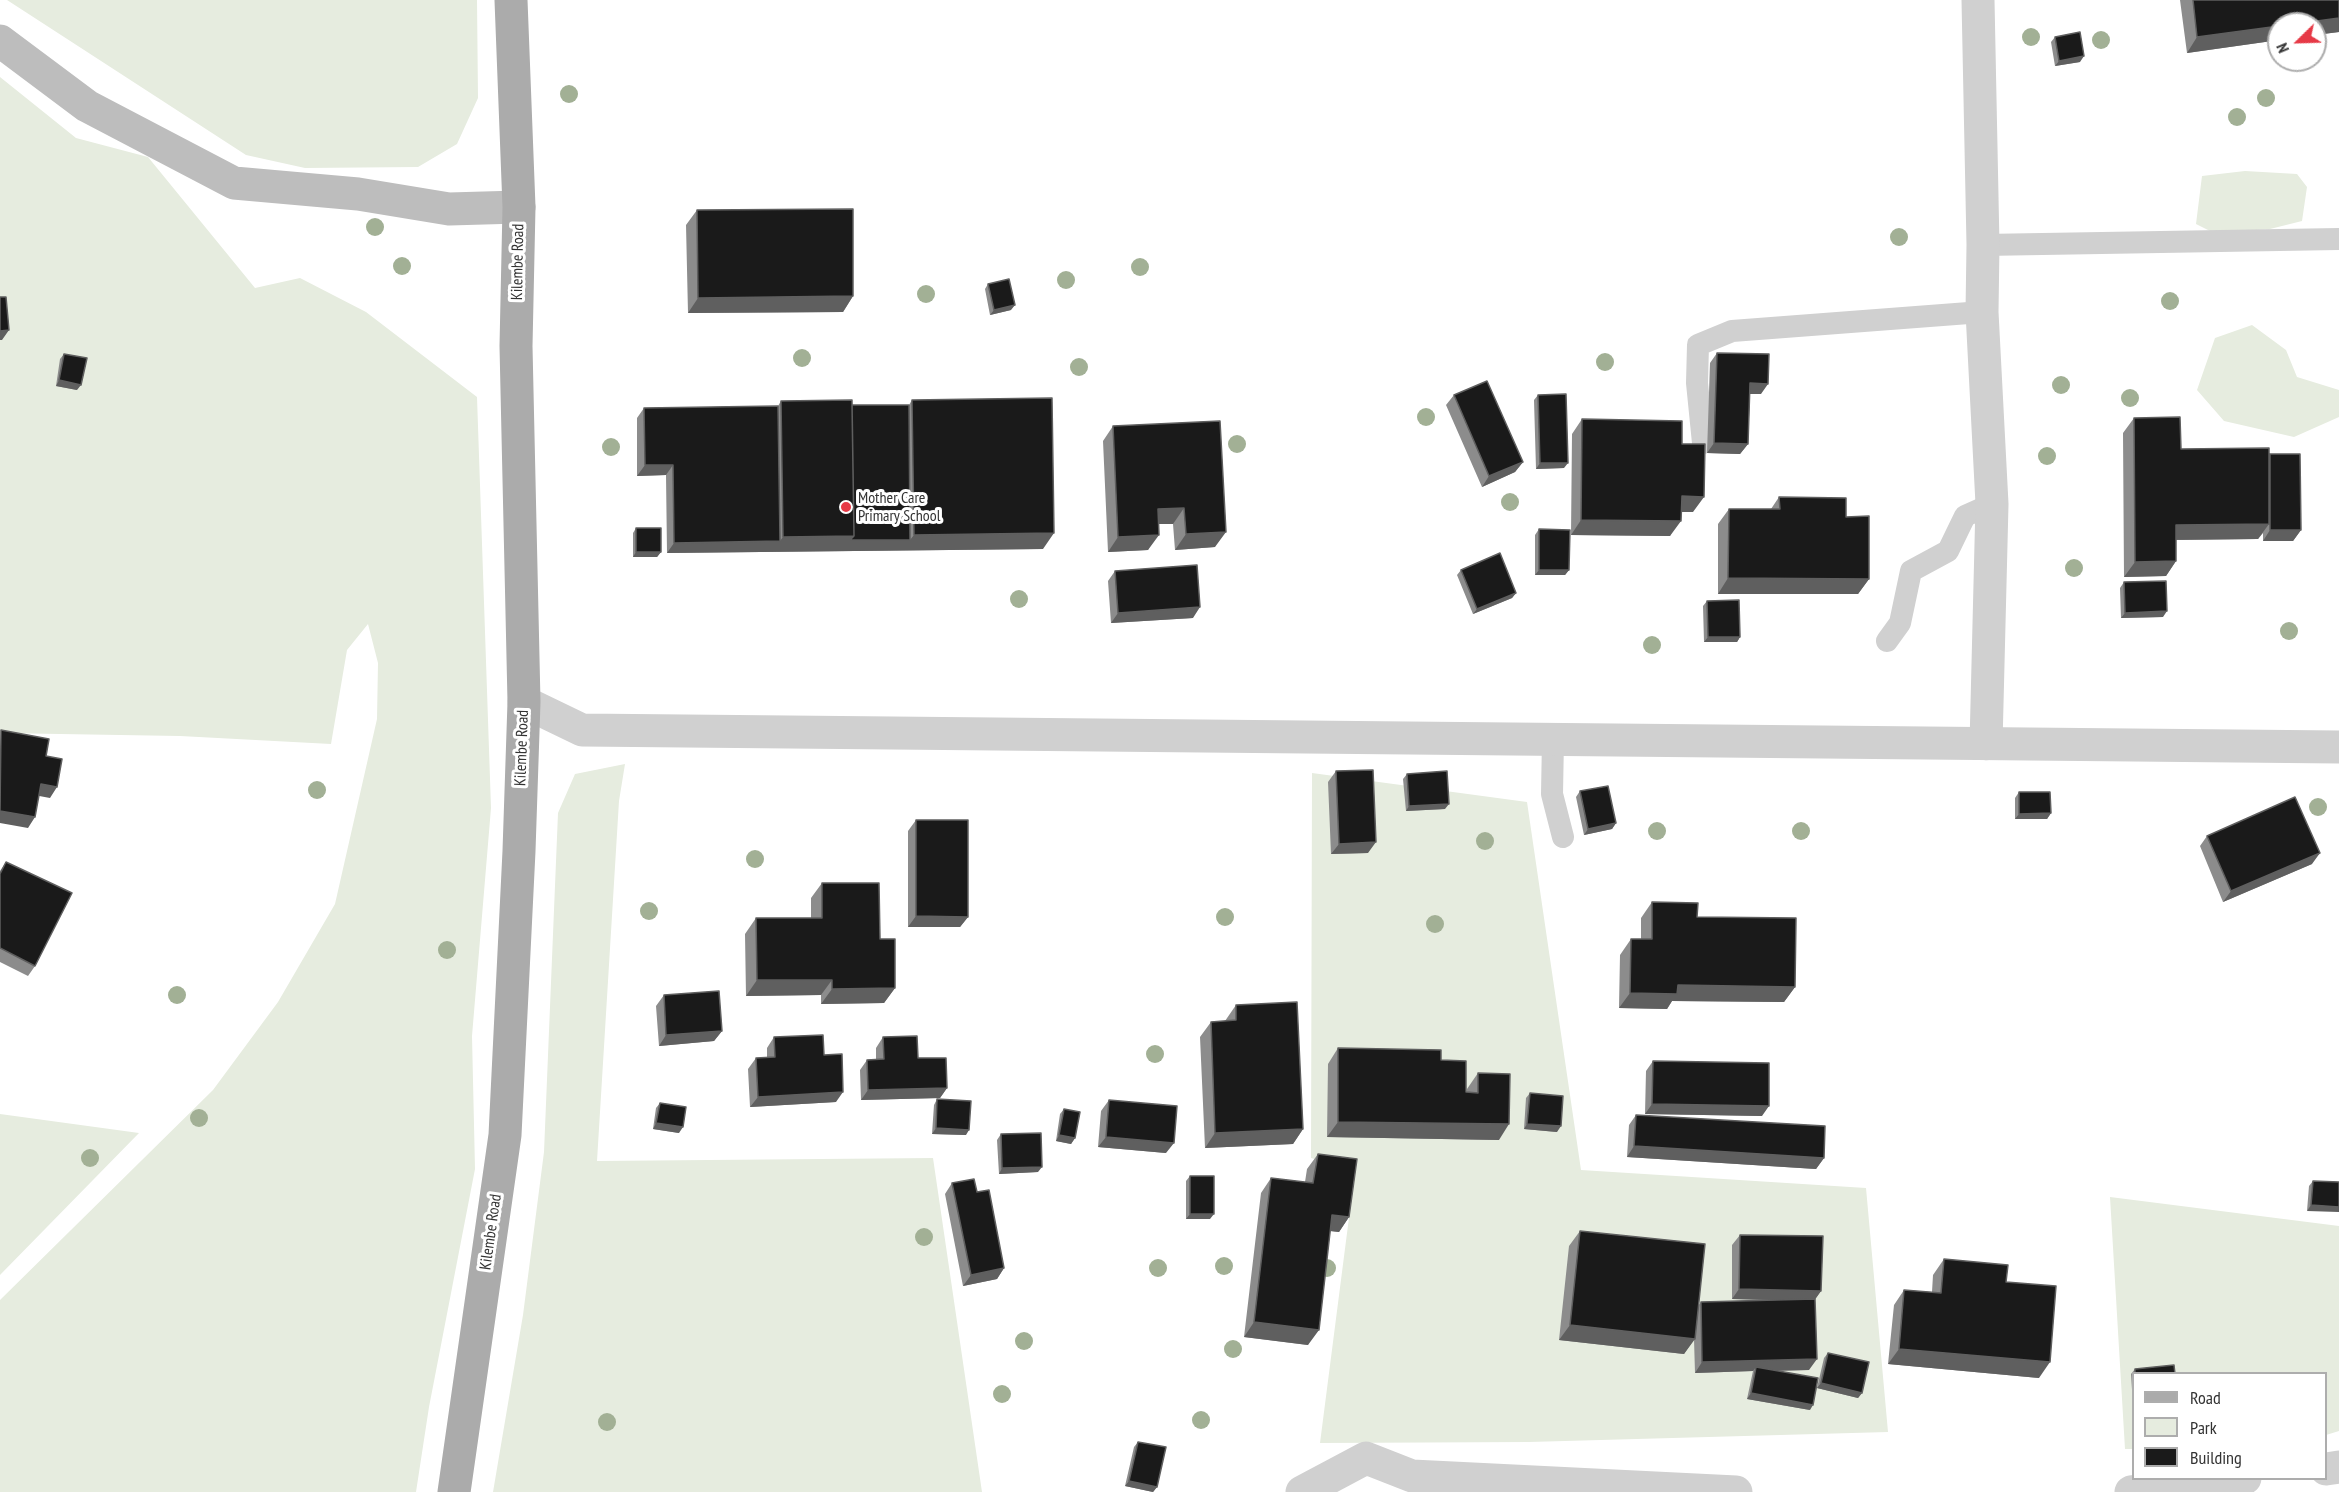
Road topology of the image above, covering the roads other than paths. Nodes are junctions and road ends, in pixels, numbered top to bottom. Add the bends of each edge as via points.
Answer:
1 (511, 0) edge
2 (1978, 0) edge
3 (0, 41) edge
4 (519, 207) junction
5 (2339, 238) edge
6 (1983, 245) junction
7 (1982, 312) junction
8 (1703, 443) edge
9 (1992, 504) junction
10 (1887, 640) dead end
11 (524, 702) junction
12 (1553, 739) junction
13 (1986, 744) junction
14 (2339, 747) edge
15 (1563, 837) dead end
16 (2236, 1480) edge
17 (454, 1492) edge
18 (1302, 1492) edge
19 (1736, 1492) edge
20 (2131, 1492) edge

1 - 4 main road, Kilembe Road
2 - 6 street
3 - 4 street via 87,106 234,183 358,194 449,209
4 - 11 main road, Kilembe Road via 516,346
5 - 6 lane
6 - 7 street
7 - 8 lane via 1732,331 1698,345
7 - 9 street
9 - 10 lane via 1965,516 1948,550 1911,571 1900,622
9 - 13 street
11 - 12 street via 582,730
11 - 17 main road, Kilembe Road via 505,1135
12 - 13 street
12 - 15 lane via 1552,794
13 - 14 street
16 - 20 street
18 - 19 street via 1366,1458 1412,1476

